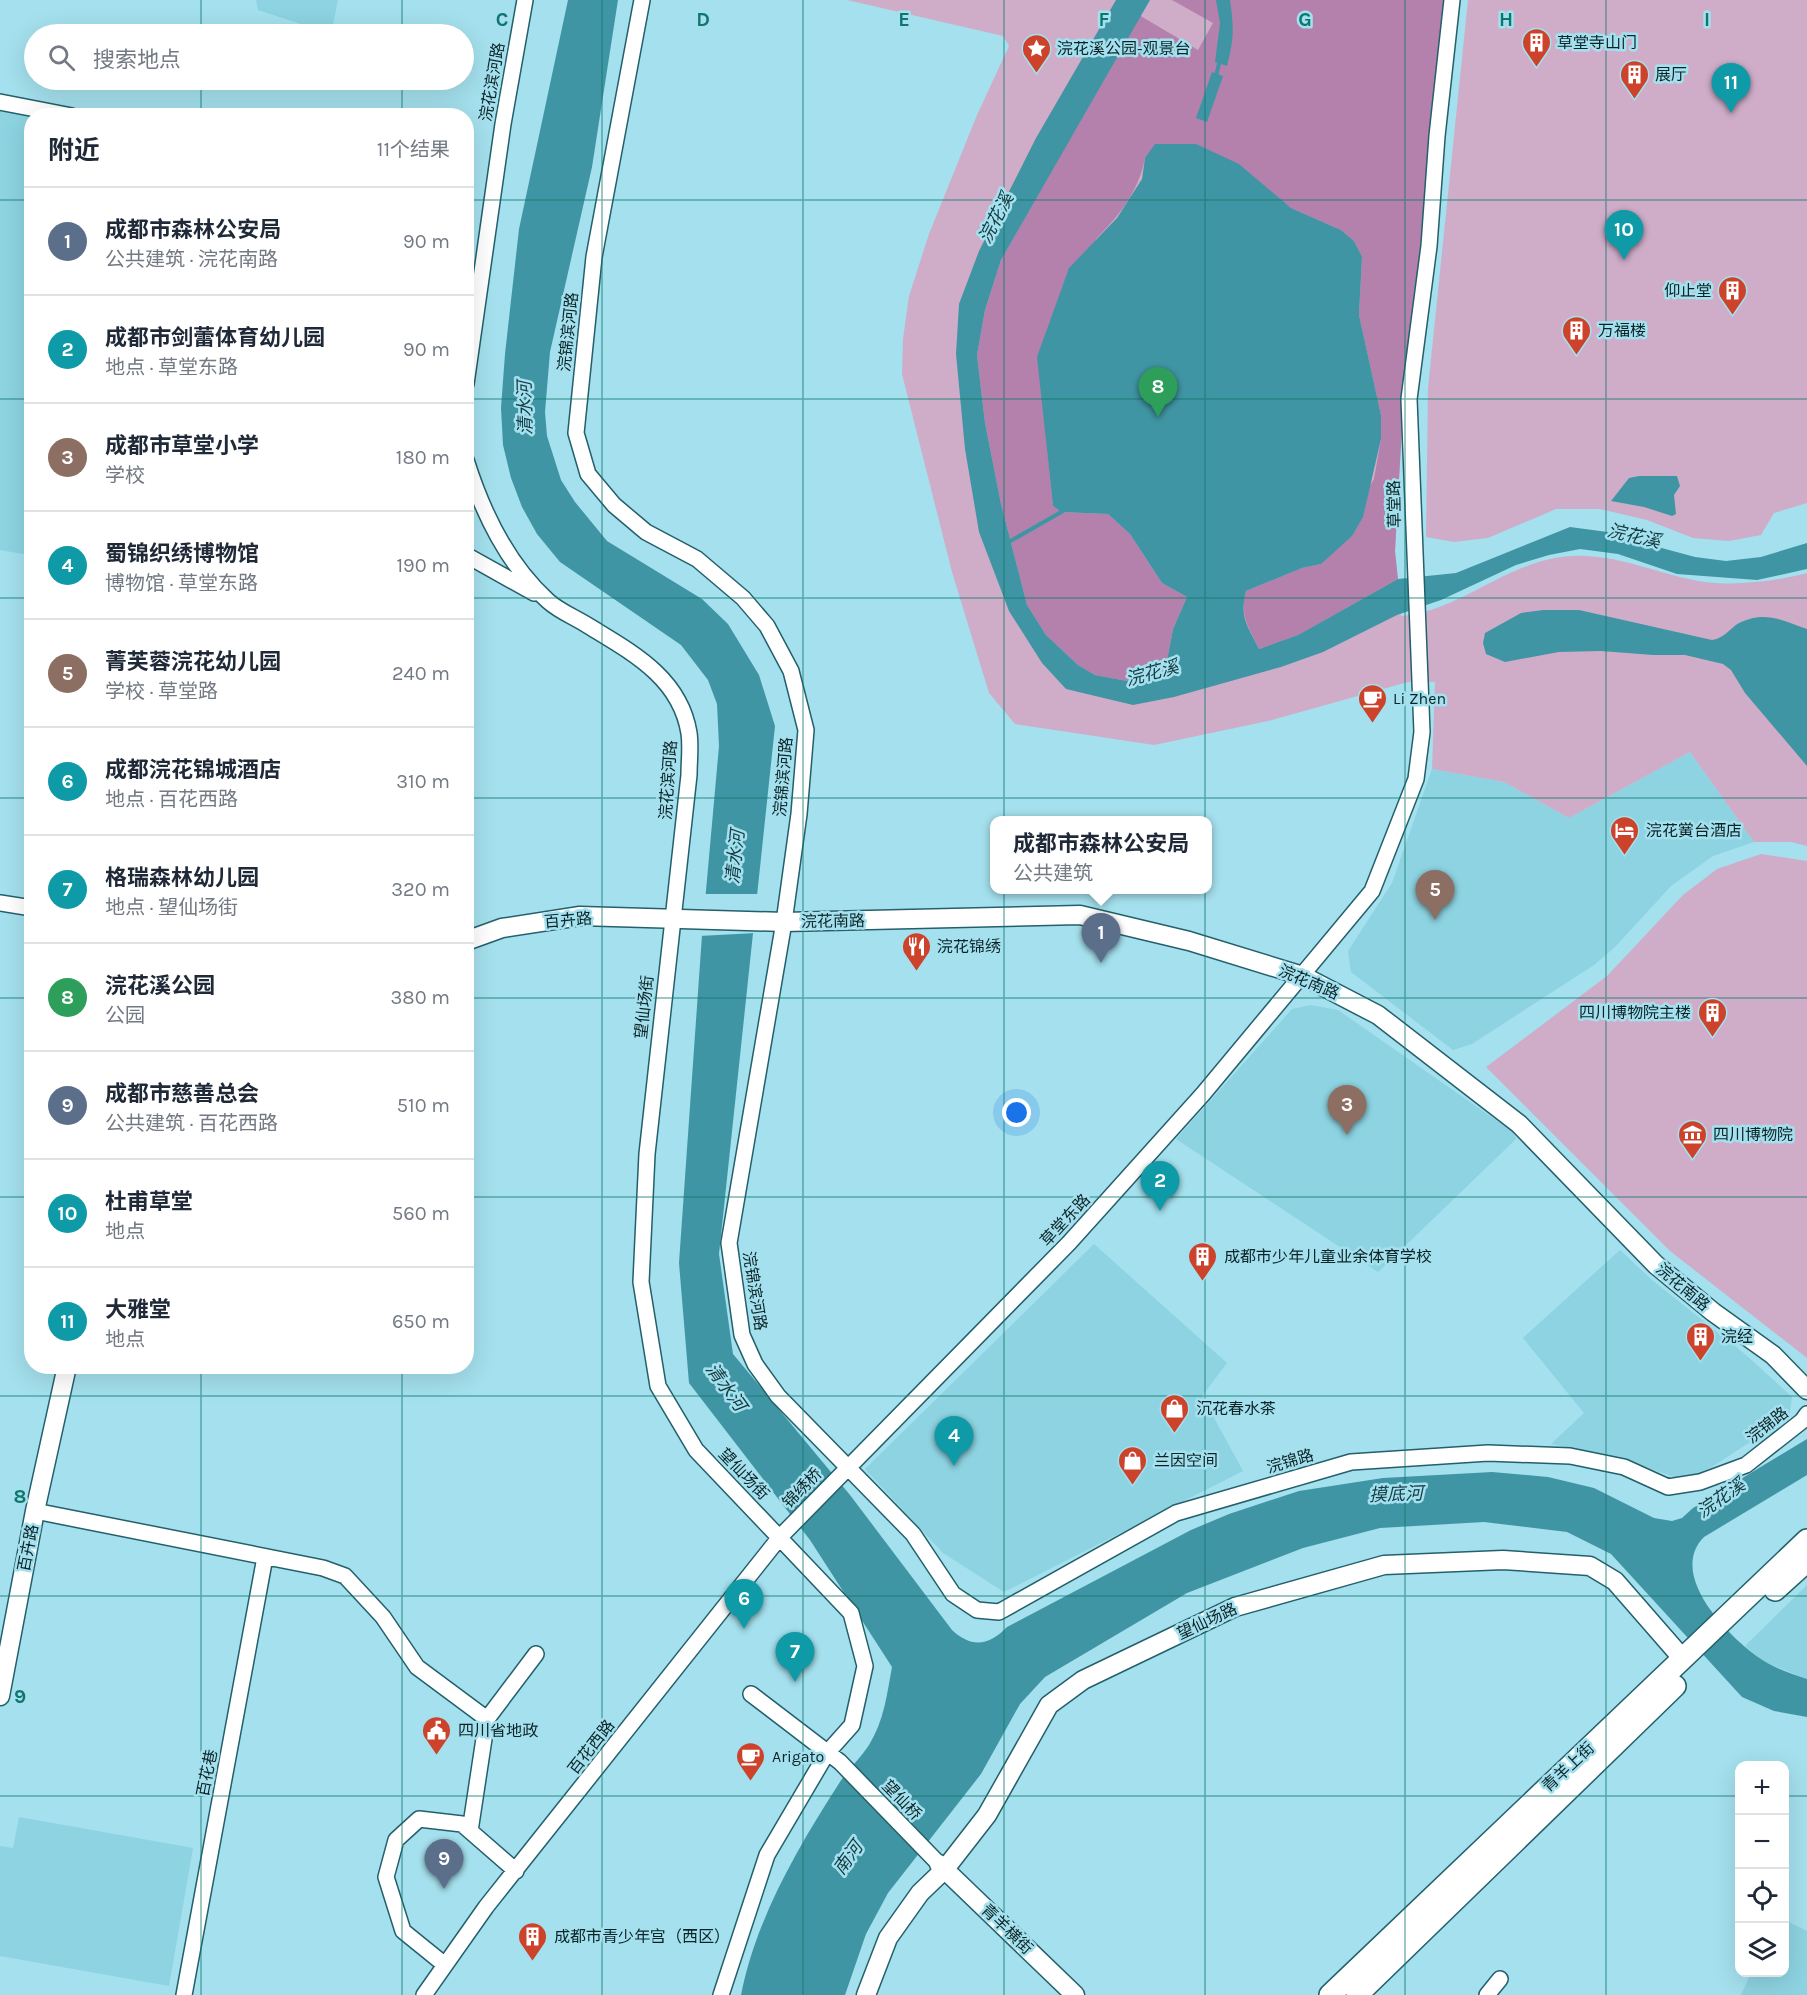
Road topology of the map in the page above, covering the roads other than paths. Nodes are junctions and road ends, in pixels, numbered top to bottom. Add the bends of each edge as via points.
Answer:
1 (525, 0) edge
2 (642, 0) edge
3 (1452, 0) edge
4 (0, 102) edge
5 (31, 108) edge
6 (474, 328) edge
7 (474, 483) edge
8 (474, 560) edge
9 (549, 602) junction
10 (0, 903) edge
11 (24, 907) edge
12 (671, 920) junction
13 (784, 922) junction
14 (474, 938) edge
15 (1303, 976) junction
16 (65, 1374) edge
17 (1807, 1390) edge
18 (1807, 1414) edge
19 (844, 1471) junction
20 (35, 1511) junction
21 (785, 1531) junction
22 (1807, 1540) edge
23 (265, 1557) junction
24 (1807, 1561) edge
25 (1733, 1621) junction
26 (536, 1654) dead end
27 (1690, 1659) junction
28 (751, 1694) dead end
29 (0, 1696) edge
30 (487, 1719) junction
31 (826, 1753) junction
32 (470, 1831) junction
33 (942, 1866) junction
34 (516, 1871) junction
35 (445, 1965) junction
36 (1500, 1979) dead end
37 (184, 1995) edge
38 (424, 1995) edge
39 (721, 1995) edge
40 (866, 1995) edge
41 (1075, 1995) edge
42 (1330, 1995) edge
43 (1357, 1995) edge
44 (1487, 1995) edge

1 - 6 street, 浣花滨河路
2 - 13 street, 浣锦滨河路 via 594,257 576,433 588,474 614,505 646,532 697,559 742,598 767,626 791,671 806,730
3 - 15 street, 草堂路 via 1429,246 1409,399 1422,732 1416,779 1372,891
4 - 5 street
7 - 9 street, 浣花滨河路 via 495,530 520,571
8 - 9 street, 浣花滨河路
9 - 12 street, 浣花滨河路 via 643,660 670,685 682,707 690,734 689,775
10 - 11 street
12 - 13 street, 浣花南路
12 - 14 street, 百卉路 via 580,916 502,928
12 - 21 street, 望仙场街 via 647,1154 641,1282 658,1386 696,1449
13 - 15 street, 浣花南路 via 1080,915 1189,941
13 - 19 street, 浣锦滨河路 via 729,1243 742,1335 755,1364
15 - 17 street, 浣花南路 via 1378,1015 1519,1124 1656,1265 1773,1354
15 - 19 street, 草堂东路 via 1069,1243
16 - 20 street, 百卉路
18 - 19 street, 浣锦路 via 1746,1465 1700,1482 1668,1487 1624,1467 1570,1456 1488,1453 1350,1462 1176,1513 999,1612 976,1610 953,1594 914,1534
19 - 21 street, 锦绣桥
20 - 23 street
20 - 29 street, 百卉路
21 - 31 street, 望仙场街 via 851,1613 865,1666 852,1725
21 - 34 street, 百花西路
22 - 25 main road, 青羊上街
23 - 30 street via 345,1576 383,1617 417,1667
23 - 37 street, 百花巷
24 - 25 main road, 青羊上街
25 - 27 main road, 青羊上街
26 - 30 street
27 - 33 street, 望仙场路 via 1615,1581 1590,1566 1503,1560 1384,1565 1235,1607 1083,1680 1049,1705 987,1815
27 - 42 main road, 青羊上街
27 - 43 main road, 青羊上街
28 - 31 street, 望仙桥
30 - 32 street
31 - 33 street, 望仙桥 via 840,1762
31 - 39 street, 望仙场街 via 767,1855
32 - 34 street
32 - 35 street via 462,1824 419,1819 396,1840 386,1877 402,1931
33 - 40 street, 望仙场路 via 888,1938
33 - 41 street, 青羊横街
34 - 35 street, 百花西路
35 - 38 street, 百花西路
36 - 44 street

